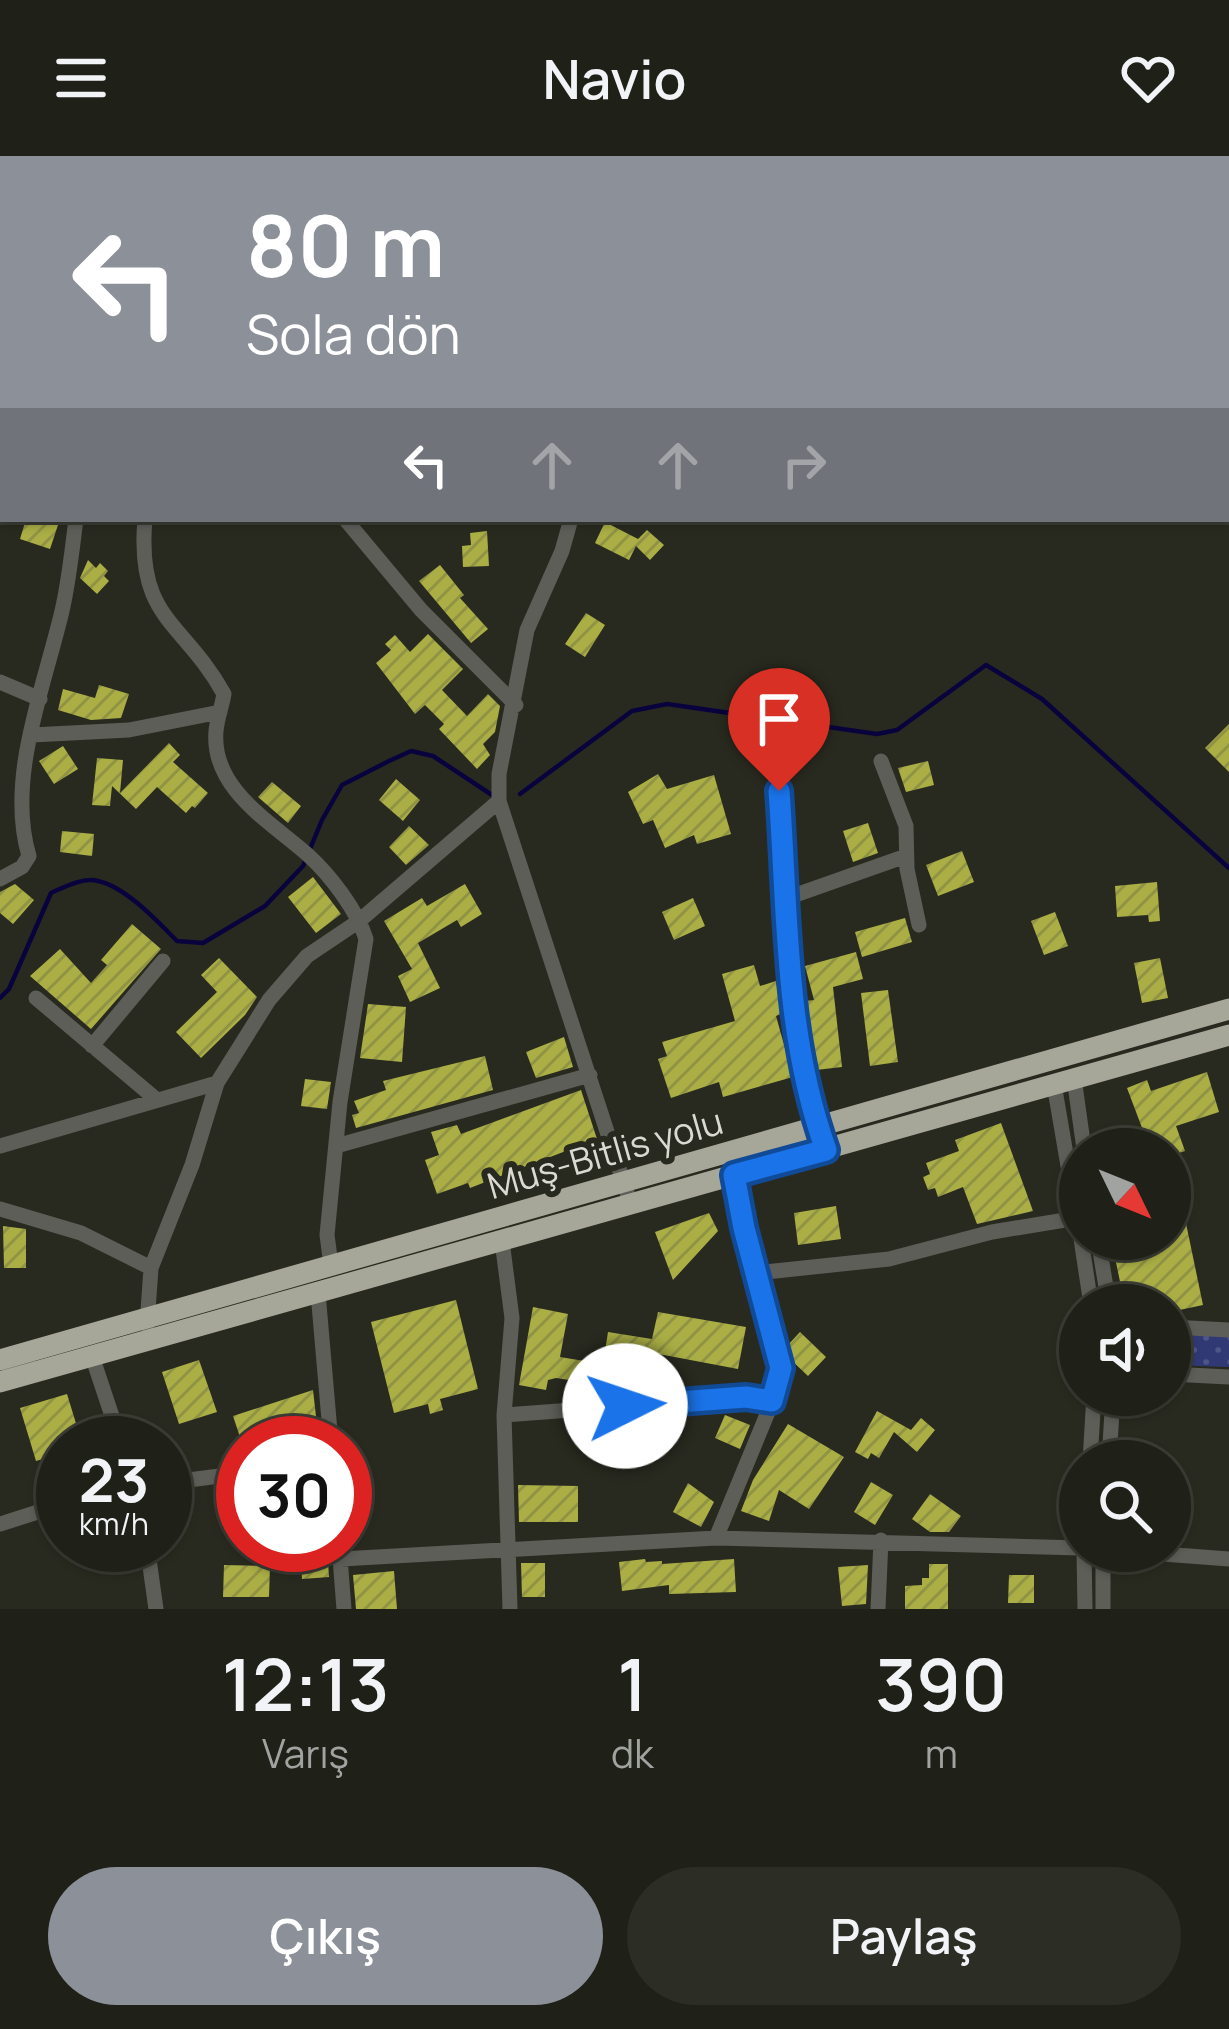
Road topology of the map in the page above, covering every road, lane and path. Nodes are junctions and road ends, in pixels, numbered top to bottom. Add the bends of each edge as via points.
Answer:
1 (76, 522) edge
2 (145, 522) edge
3 (348, 522) edge
4 (570, 522) edge
5 (0, 682) edge
6 (40, 699) junction
7 (516, 705) junction
8 (220, 712) junction
9 (32, 735) junction
10 (881, 761) dead end
11 (779, 791) dead end
12 (499, 801) junction
13 (906, 856) junction
14 (0, 879) edge
15 (787, 898) junction
16 (358, 921) junction
17 (919, 925) dead end
18 (163, 961) dead end
19 (36, 998) dead end
20 (1229, 1010) edge
21 (1229, 1035) edge
22 (92, 1046) junction
23 (590, 1075) junction
24 (1064, 1081) junction
25 (217, 1082) junction
26 (157, 1100) junction
27 (818, 1126) junction
28 (1069, 1128) edge
29 (1078, 1128) edge
30 (761, 1143) junction
31 (0, 1146) edge
32 (336, 1146) junction
33 (826, 1150) junction
34 (768, 1166) junction
35 (734, 1175) junction
36 (625, 1182) junction
37 (631, 1205) junction
38 (0, 1209) edge
39 (1059, 1231) edge
40 (502, 1241) junction
41 (331, 1265) junction
42 (151, 1268) junction
43 (756, 1273) junction
44 (318, 1292) junction
45 (1191, 1328) edge
46 (148, 1329) junction
47 (1229, 1330) edge
48 (92, 1356) junction
49 (0, 1360) edge
50 (1191, 1375) edge
51 (1229, 1377) edge
52 (0, 1382) edge
53 (772, 1401) junction
54 (504, 1414) junction
55 (112, 1416) edge
56 (329, 1416) edge
57 (36, 1513) edge
58 (0, 1524) edge
59 (716, 1538) junction
60 (881, 1540) junction
61 (1059, 1549) edge
62 (506, 1550) junction
63 (372, 1552) edge
64 (1191, 1556) edge
65 (1229, 1559) edge
66 (150, 1572) edge
67 (341, 1572) edge
68 (1083, 1572) edge
69 (1103, 1572) edge
70 (155, 1608) edge
71 (344, 1609) edge
72 (510, 1609) edge
73 (878, 1609) edge
74 (1084, 1609) edge
75 (1103, 1609) edge

1 - 6 street
2 - 8 street via 155,603 212,672 224,694
3 - 7 street
4 - 7 street via 527,630
5 - 6 street
6 - 9 street
7 - 12 street
8 - 9 street via 129,730
8 - 16 street via 218,752 231,783 310,856
9 - 14 street via 19,792 28,856
10 - 13 street via 906,826
11 - 15 street
12 - 16 street
12 - 23 street
13 - 15 street
13 - 17 street
15 - 27 street via 791,1007
16 - 25 street via 294,970
16 - 32 street via 366,957
18 - 22 street
19 - 22 street
20 - 27 highway, Muş-Bitlis yolu
21 - 24 highway, Muş-Bitlis yolu
22 - 26 street
23 - 32 street
23 - 36 street
24 - 28 street
24 - 29 street
24 - 33 highway, Muş-Bitlis yolu
25 - 26 street
25 - 42 street
26 - 31 street
27 - 30 highway, Muş-Bitlis yolu
27 - 33 highway
30 - 34 highway
30 - 36 highway, Muş-Bitlis yolu
32 - 41 street
33 - 34 highway, Muş-Bitlis yolu
34 - 35 highway, Muş-Bitlis yolu
35 - 37 highway, Muş-Bitlis yolu
35 - 43 street
36 - 37 street
36 - 41 highway, Muş-Bitlis yolu
37 - 40 highway, Muş-Bitlis yolu
38 - 42 street via 81,1233
39 - 43 street via 992,1232 889,1259
40 - 44 highway, Muş-Bitlis yolu
40 - 54 street via 512,1318
41 - 46 highway, Muş-Bitlis yolu
42 - 46 street
43 - 53 street via 781,1368
44 - 46 highway, Muş-Bitlis yolu
44 - 56 street
45 - 47 street
46 - 48 highway, Muş-Bitlis yolu
46 - 49 highway, Muş-Bitlis yolu
48 - 52 highway, Muş-Bitlis yolu
48 - 55 street
50 - 51 street
53 - 54 street
53 - 59 street
54 - 62 street
57 - 58 street
59 - 60 street
59 - 62 street
60 - 61 street
60 - 73 street
62 - 63 street
62 - 72 street
64 - 65 street
66 - 70 street
67 - 71 street
68 - 74 street
69 - 75 street

